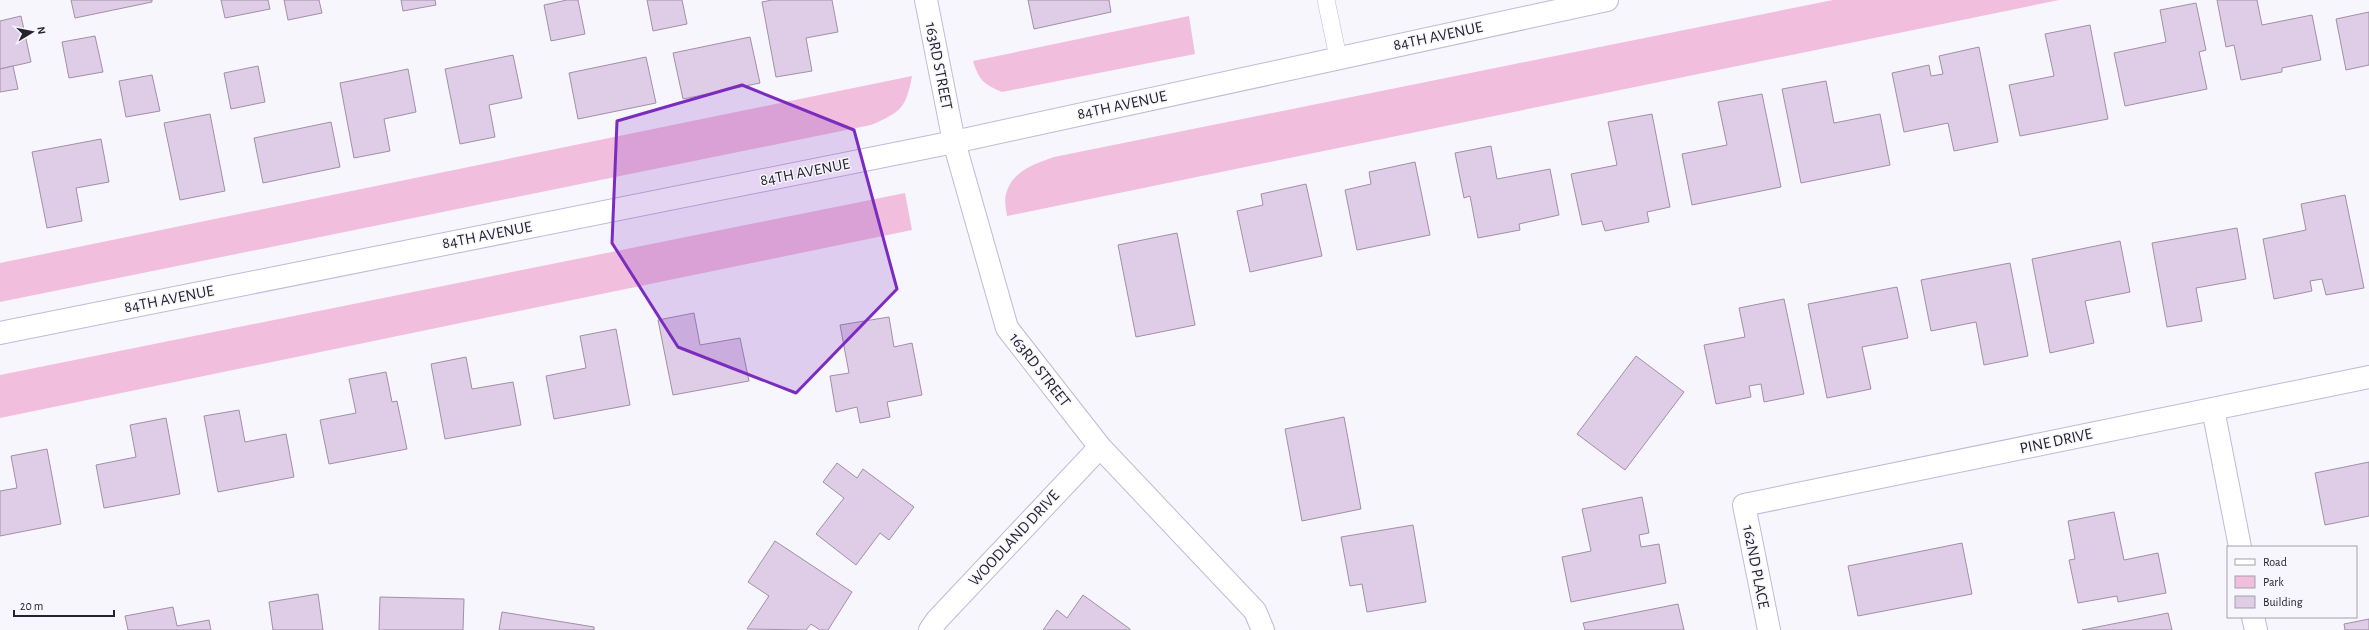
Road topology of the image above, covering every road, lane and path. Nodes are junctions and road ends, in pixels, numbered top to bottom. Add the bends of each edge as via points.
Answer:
1 (926, 0) edge
2 (1326, 0) edge
3 (1607, 0) edge
4 (1338, 57) junction
5 (954, 142) junction
6 (0, 333) edge
7 (2369, 376) edge
8 (2213, 409) junction
9 (1100, 447) junction
10 (1744, 505) joint
11 (2240, 546) edge
12 (2253, 618) edge
13 (930, 630) edge
14 (1263, 630) edge
15 (1769, 630) edge
16 (2256, 630) edge

1 - 5 street, 163RD STREET
2 - 4 lane
3 - 4 street, 84TH AVENUE
4 - 5 street, 84TH AVENUE
5 - 6 street, 84TH AVENUE
5 - 9 street, 163RD STREET via 1007,328
7 - 8 street, PINE DRIVE
8 - 10 street, PINE DRIVE
8 - 11 street
9 - 13 street, WOODLAND DRIVE
9 - 14 street, 163RD STREET via 1255,611
10 - 15 street, 162ND PLACE
12 - 16 street

